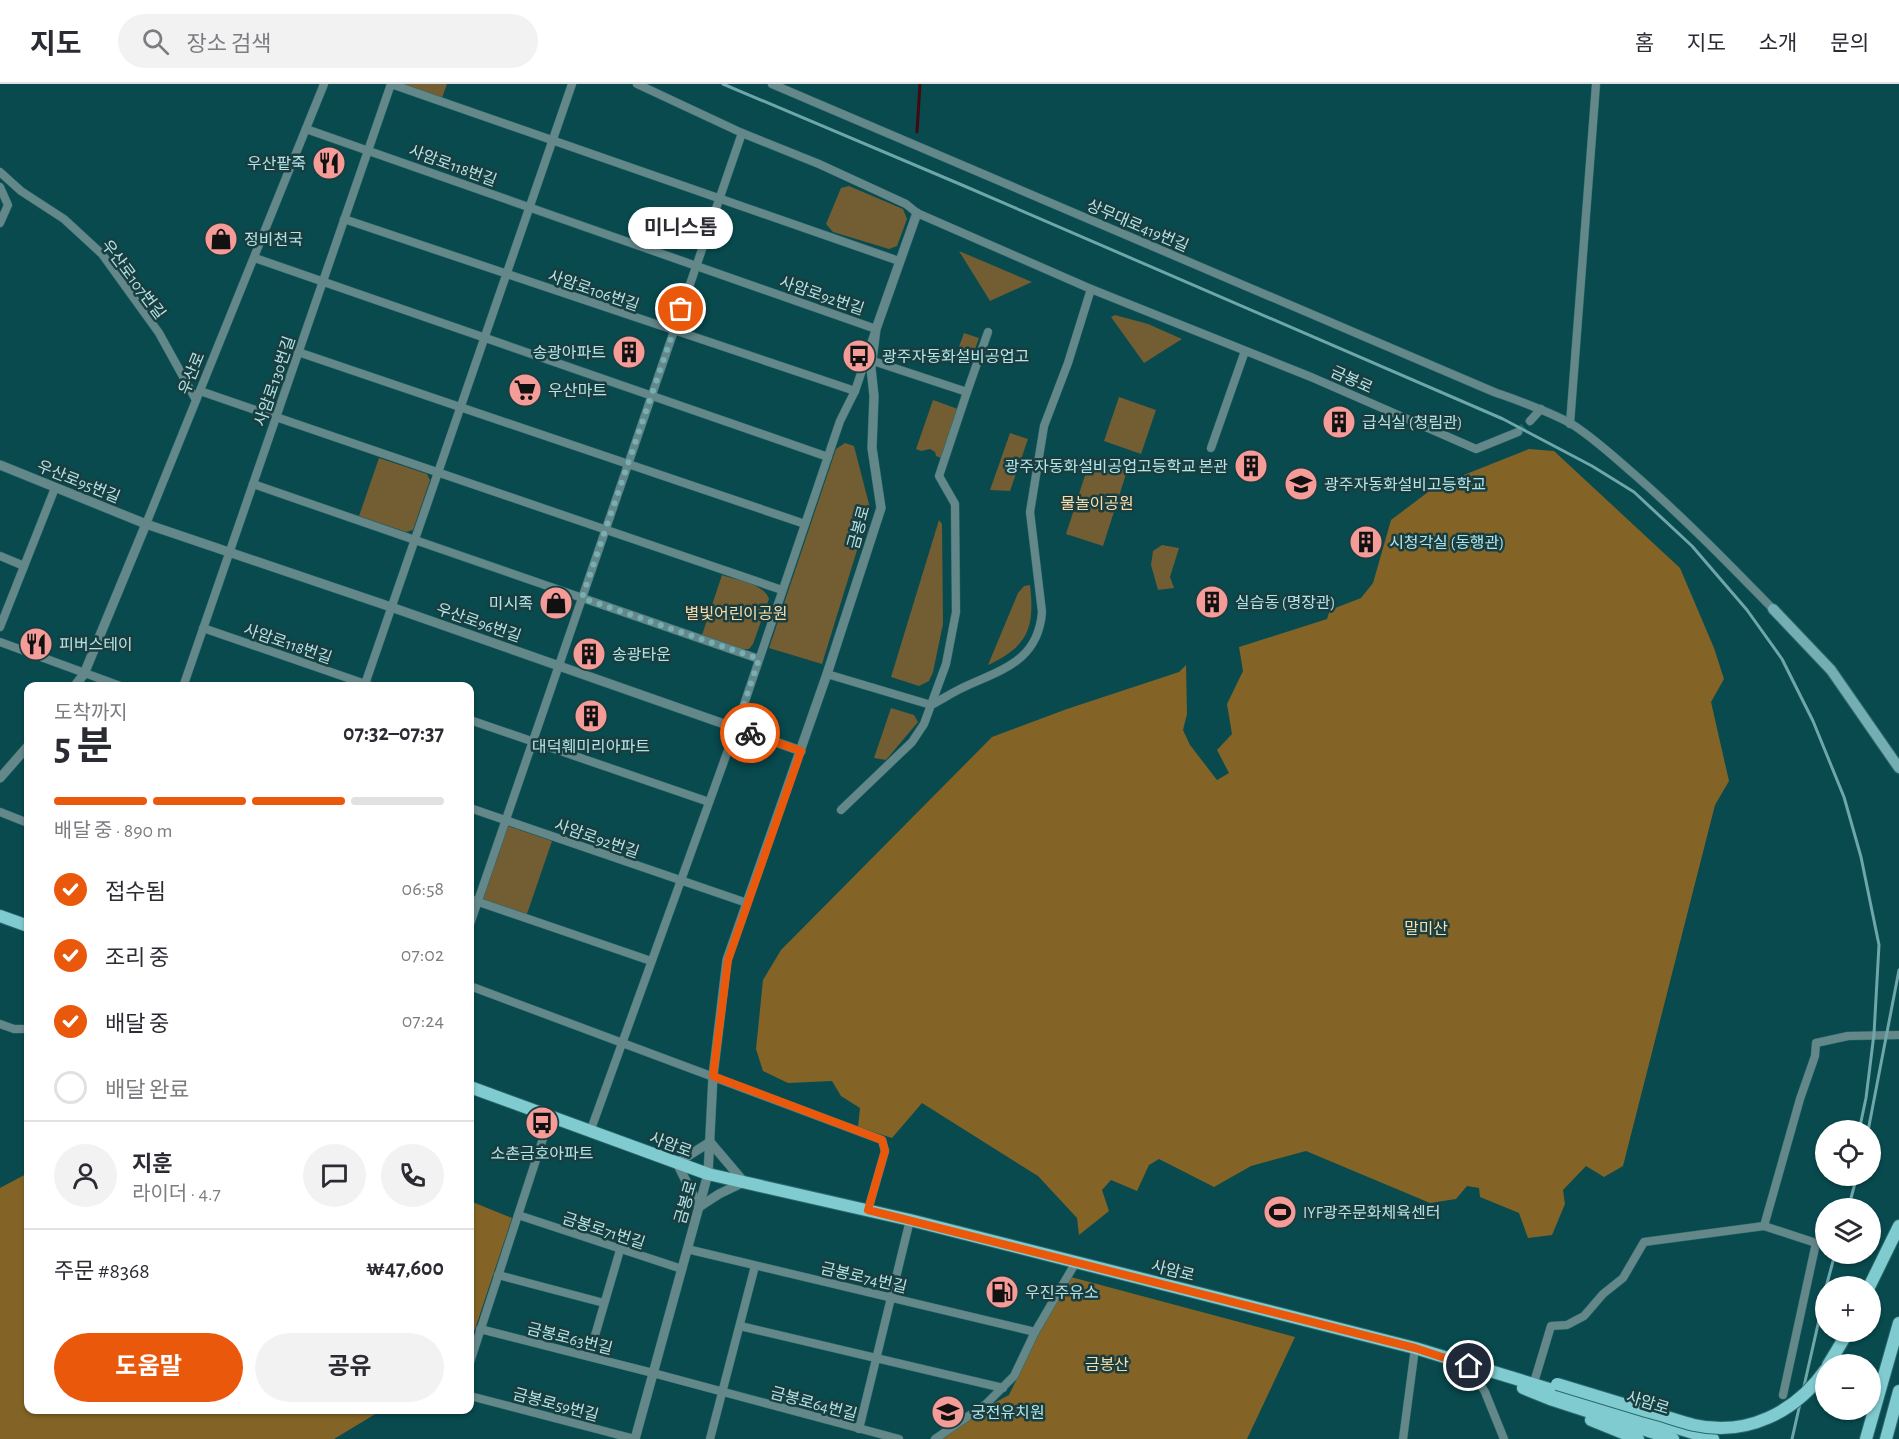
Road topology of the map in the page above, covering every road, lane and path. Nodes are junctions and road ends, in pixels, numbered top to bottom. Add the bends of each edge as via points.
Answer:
1 (324, 84) edge
2 (391, 84) edge
3 (572, 84) edge
4 (637, 84) edge
5 (772, 84) edge
6 (1596, 84) edge
7 (306, 129) junction
8 (742, 133) junction
9 (552, 140) junction
10 (368, 149) junction
11 (0, 172) edge
12 (0, 187) edge
13 (720, 197) junction
14 (529, 207) junction
15 (916, 213) junction
16 (344, 219) junction
17 (0, 223) edge
18 (255, 258) junction
19 (899, 261) junction
20 (697, 265) junction
21 (506, 274) junction
22 (322, 282) junction
23 (1091, 289) junction
24 (876, 329) junction
25 (674, 331) junction
26 (988, 332) dead end
27 (483, 338) junction
28 (1245, 351) junction
29 (298, 352) junction
30 (873, 361) junction
31 (200, 391) junction
32 (855, 391) junction
33 (967, 392) junction
34 (651, 397) junction
35 (196, 400) junction
36 (460, 407) junction
37 (1541, 410) junction
38 (276, 417) junction
39 (1530, 421) tunnel mouth
40 (1570, 424) junction
41 (1518, 432) tunnel mouth
42 (1211, 448) dead end
43 (828, 458) junction
44 (628, 464) junction
45 (0, 465) edge
46 (438, 472) junction
47 (253, 484) junction
48 (55, 488) junction
49 (146, 524) junction
50 (805, 524) junction
51 (606, 530) junction
52 (414, 540) junction
53 (230, 551) junction
54 (0, 556) edge
55 (24, 567) junction
56 (782, 590) junction
57 (582, 598) junction
58 (391, 607) junction
59 (1773, 609) joint
60 (0, 627) edge
61 (203, 628) junction
62 (0, 642) edge
63 (759, 659) junction
64 (559, 666) junction
65 (84, 674) junction
66 (828, 674) junction
67 (78, 682) edge
68 (108, 682) edge
69 (185, 682) edge
70 (356, 682) edge
71 (366, 682) edge
72 (931, 705) junction
73 (474, 721) edge
74 (736, 728) junction
75 (533, 741) junction
76 (24, 751) edge
77 (801, 751) junction
78 (1899, 768) edge
79 (0, 778) edge
80 (709, 802) junction
81 (474, 809) edge
82 (841, 810) dead end
83 (0, 812) edge
84 (506, 820) junction
85 (24, 821) edge
86 (681, 880) junction
87 (474, 898) edge
88 (474, 900) edge
89 (747, 903) junction
90 (0, 916) edge
91 (24, 925) edge
92 (651, 961) junction
93 (474, 987) edge
94 (0, 1024) edge
95 (24, 1029) edge
96 (1899, 1035) edge
97 (623, 1042) junction
98 (713, 1076) junction
99 (474, 1088) edge
100 (550, 1117) junction
101 (590, 1132) junction
102 (710, 1142) junction
103 (676, 1163) junction
104 (708, 1174) junction
105 (744, 1182) junction
106 (699, 1207) junction
107 (868, 1210) junction
108 (518, 1215) junction
109 (910, 1220) junction
110 (1764, 1226) junction
111 (1899, 1226) edge
112 (687, 1249) junction
113 (620, 1250) junction
114 (1076, 1262) junction
115 (755, 1266) junction
116 (682, 1269) junction
117 (498, 1275) junction
118 (1874, 1276) edge
119 (891, 1297) junction
120 (604, 1303) junction
121 (1899, 1323) edge
122 (740, 1326) junction
123 (480, 1329) junction
124 (1035, 1332) junction
125 (1415, 1348) junction
126 (474, 1349) edge
127 (589, 1356) junction
128 (876, 1358) junction
129 (1469, 1366) junction
130 (653, 1373) junction
131 (1535, 1378) junction
132 (1815, 1384) edge
133 (1004, 1388) junction
134 (1554, 1391) junction
135 (1899, 1391) edge
136 (723, 1392) junction
137 (1783, 1395) dead end
138 (474, 1397) edge
139 (1896, 1411) edge
140 (859, 1429) junction
141 (635, 1439) edge
142 (710, 1439) edge
143 (899, 1439) edge
144 (935, 1439) edge
145 (1403, 1439) edge
146 (1504, 1439) edge
147 (1638, 1439) edge
148 (1673, 1439) edge
149 (1713, 1439) edge
150 (1866, 1439) edge
151 (1886, 1439) edge

1 - 7 street, 우산로
2 - 9 street
2 - 10 street, 사암로130번길
3 - 9 street
4 - 8 street
5 - 37 street, 상무대로419번길
6 - 40 street
7 - 10 street, 사암로118번길
7 - 18 street, 우산로
8 - 13 street
8 - 15 street via 906,204
9 - 13 street
9 - 14 street
10 - 14 street, 사암로118번길
10 - 16 street, 사암로130번길
11 - 35 street, 우산로107번길 via 64,219 102,254 159,333
12 - 17 street via 8,205
13 - 19 street
13 - 20 street
14 - 20 street
14 - 21 street
15 - 19 street, 금봉로
15 - 23 street, 금봉로
16 - 21 street
16 - 22 street, 사암로130번길
18 - 22 street
18 - 31 street, 우산로
19 - 24 street, 금봉로
20 - 24 street, 사암로92번길
20 - 25 street
21 - 25 street, 사암로106번길
21 - 27 street
22 - 27 street
22 - 29 street, 사암로130번길
23 - 28 street, 금봉로
23 - 72 street via 1044,426 1030,512 1042,612 1037,636 1014,664
24 - 30 street, 금봉로
24 - 32 street, 사암로92번길
25 - 32 street
25 - 34 street
26 - 33 street
27 - 34 street
27 - 36 street
28 - 41 street, 금봉로 via 1476,449
28 - 42 street
29 - 36 street
29 - 38 street, 사암로130번길
30 - 33 street
30 - 66 street, 금봉로 via 872,448 880,508
31 - 35 street, 우산로
31 - 38 street
32 - 43 street, 사암로92번길
33 - 72 street via 939,476 955,504 956,612 946,664
34 - 43 street
34 - 44 street
35 - 49 street, 우산로
36 - 44 street
36 - 46 street
37 - 39 street
37 - 40 street, 상무대로419번길
38 - 46 street
38 - 47 street, 사암로130번길
40 - 59 street, 상무대로419번길 via 1648,487
43 - 50 street, 사암로92번길
44 - 50 street
44 - 51 street
45 - 48 street, 우산로95번길
46 - 51 street
46 - 52 street
47 - 52 street
47 - 53 street, 사암로130번길
48 - 49 street, 우산로95번길
48 - 55 street
49 - 53 street, 우산로96번길
49 - 65 street, 우산로
50 - 56 street, 사암로92번길
51 - 56 street
51 - 57 street
52 - 57 street
52 - 58 street
53 - 58 street, 우산로96번길
53 - 61 street, 사암로130번길
54 - 55 street
55 - 60 street
56 - 63 street, 사암로92번길
57 - 63 street
57 - 64 street
58 - 64 street, 우산로96번길
58 - 71 street
59 - 78 main road via 1831,670
61 - 69 street, 사암로130번길
61 - 70 street, 사암로118번길
62 - 65 street
63 - 74 street, 사암로92번길
64 - 74 street, 우산로96번길
64 - 75 street
65 - 67 street, 우산로
65 - 68 street
66 - 72 street
66 - 77 street, 금봉로
72 - 82 street via 912,742
73 - 75 street
74 - 77 street, 우산로96번길
74 - 80 street, 사암로92번길
75 - 80 street
75 - 84 street
76 - 79 street
77 - 89 street, 금봉로
80 - 86 street, 사암로92번길
81 - 84 street
83 - 85 street
84 - 86 street, 사암로92번길
84 - 87 street
86 - 89 street
86 - 92 street, 사암로92번길
88 - 92 street
89 - 98 street, 금봉로 via 725,971
90 - 91 main road
92 - 97 street, 사암로92번길
93 - 97 street
94 - 95 street
96 - 110 street via 1848,1036 1816,1043
97 - 98 street
97 - 101 street, 사암로92번길
98 - 102 street, 금봉로
98 - 107 street via 882,1140 885,1151
99 - 100 main road, 사암로
100 - 101 main road, 사암로
100 - 108 street
101 - 103 main road, 사암로
102 - 103 street
102 - 104 street, 금봉로
102 - 105 street
103 - 104 main road, 사암로
103 - 106 street
104 - 105 main road, 사암로
104 - 106 street, 금봉로
105 - 106 street
105 - 107 main road, 사암로
106 - 112 street, 금봉로
107 - 109 main road, 사암로
108 - 113 street, 금봉로71번길
108 - 117 street
109 - 114 main road, 사암로
109 - 119 street
110 - 131 street via 1644,1242 1623,1278 1584,1316 1567,1325 1551,1326
110 - 137 street via 1816,1243
111 - 118 main road
112 - 115 street, 금봉로74번길
112 - 116 street, 금봉로
113 - 116 street, 금봉로71번길
113 - 120 street
114 - 124 street
114 - 125 main road, 사암로
115 - 119 street, 금봉로74번길
115 - 122 street
116 - 130 street, 금봉로
117 - 120 street
117 - 123 street
119 - 124 street, 금봉로74번길
119 - 128 street
120 - 127 street
121 - 150 main road
122 - 128 street
122 - 136 street
123 - 126 street
123 - 127 street, 금봉로63번길
124 - 133 street
125 - 129 main road, 사암로
125 - 145 street
127 - 130 street, 금봉로63번길
128 - 133 street
128 - 140 street
129 - 131 main road, 사암로
129 - 134 main road, 사암로
129 - 146 street via 1485,1392
130 - 136 street, 금봉로64번길
130 - 141 street, 금봉로
131 - 134 main road, 사암로
132 - 134 main road, bridge via 1796,1403 1768,1419 1711,1428
133 - 144 street
134 - 147 main road via 1579,1415
134 - 148 main road
134 - 149 main road, 사암로
135 - 139 main road
136 - 140 street, 금봉로64번길
136 - 142 street
138 - 141 street, 금봉로59번길
139 - 151 main road
140 - 143 street, 금봉로64번길

